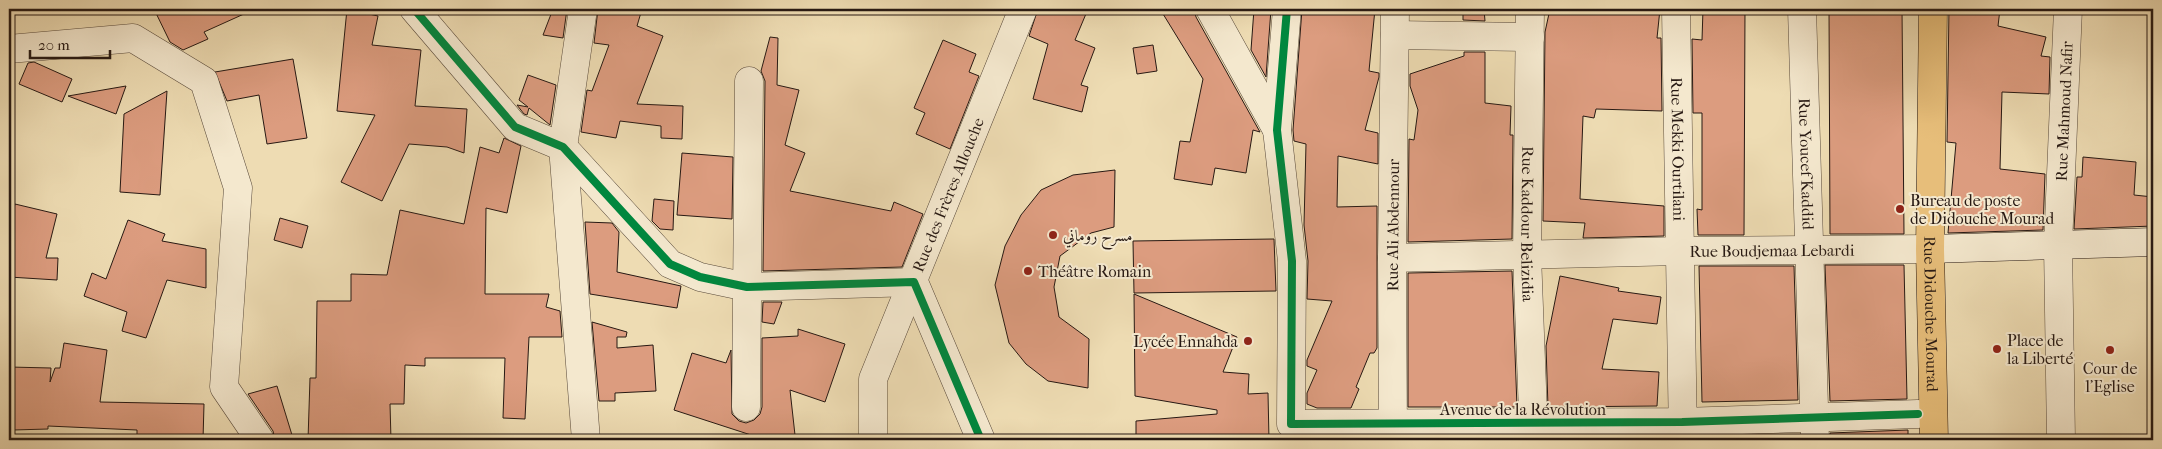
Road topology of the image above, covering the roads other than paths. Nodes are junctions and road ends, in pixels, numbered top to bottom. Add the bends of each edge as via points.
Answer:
1 (414, 9) edge
2 (583, 9) edge
3 (1023, 9) edge
4 (1210, 9) edge
5 (1287, 9) edge
6 (1395, 9) edge
7 (1530, 9) edge
8 (1676, 9) edge
9 (1802, 9) edge
10 (1916, 9) edge
11 (1933, 9) edge
12 (2068, 9) edge
13 (1395, 36) junction
14 (1530, 37) junction
15 (9, 49) edge
16 (749, 81) dead end
17 (1277, 130) junction
18 (563, 147) junction
19 (2153, 242) edge
20 (2058, 245) junction
21 (1923, 249) junction
22 (1809, 250) junction
23 (1680, 251) junction
24 (1528, 255) junction
25 (1392, 258) junction
26 (914, 282) junction
27 (747, 287) junction
28 (746, 407) dead end
29 (1918, 427) edge
30 (1815, 429) edge
31 (1682, 431) edge
32 (1286, 432) edge
33 (1393, 432) edge
34 (1534, 432) edge
35 (260, 440) edge
36 (586, 440) edge
37 (873, 440) edge
38 (981, 440) edge
39 (1934, 440) edge
40 (2061, 440) edge

1 - 18 street via 515,127
2 - 18 street
3 - 26 street, Rue des Frères Allouche
4 - 17 street
5 - 17 street
6 - 13 street, Rue Ali Abdennour
7 - 14 street, Rue Kaddour Belizidia
8 - 23 street, Rue Mekki Ourtilani
9 - 22 street, Rue Youcef Kaddid
10 - 21 main road, Rue Didouche Mourad
11 - 21 main road, Rue Didouche Mourad
12 - 20 street, Rue Mahmoud Nafir
13 - 14 street
13 - 25 street, Rue Ali Abdennour
14 - 24 street, Rue Kaddour Belizidia
15 - 35 street via 133,38 204,81 238,188 224,387
16 - 27 street
17 - 32 street, Avenue de la Révolution via 1292,261
18 - 27 street via 670,264 700,277
18 - 36 street
19 - 20 street, Rue Boudjemaa Lebardi
20 - 21 street, Rue Boudjemaa Lebardi
20 - 40 street, Rue Mahmoud Nafir
21 - 22 street, Rue Boudjemaa Lebardi
21 - 29 main road, Rue Didouche Mourad
21 - 39 main road, Rue Didouche Mourad
22 - 23 street, Rue Boudjemaa Lebardi
22 - 30 street, Rue Youcef Kaddid
23 - 24 street, Rue Boudjemaa Lebardi
23 - 31 street, Rue Mekki Ourtilani
24 - 25 street, Rue Boudjemaa Lebardi
24 - 34 street, Rue Kaddour Belizidia
25 - 33 street, Rue Ali Abdennour
26 - 27 street
26 - 37 street, Rue des Frères Allouche via 873,379
26 - 38 street
27 - 28 street
29 - 30 street, Avenue de la Révolution
30 - 31 street, Avenue de la Révolution
31 - 34 street, Avenue de la Révolution
32 - 33 street, Avenue de la Révolution
33 - 34 street, Avenue de la Révolution

